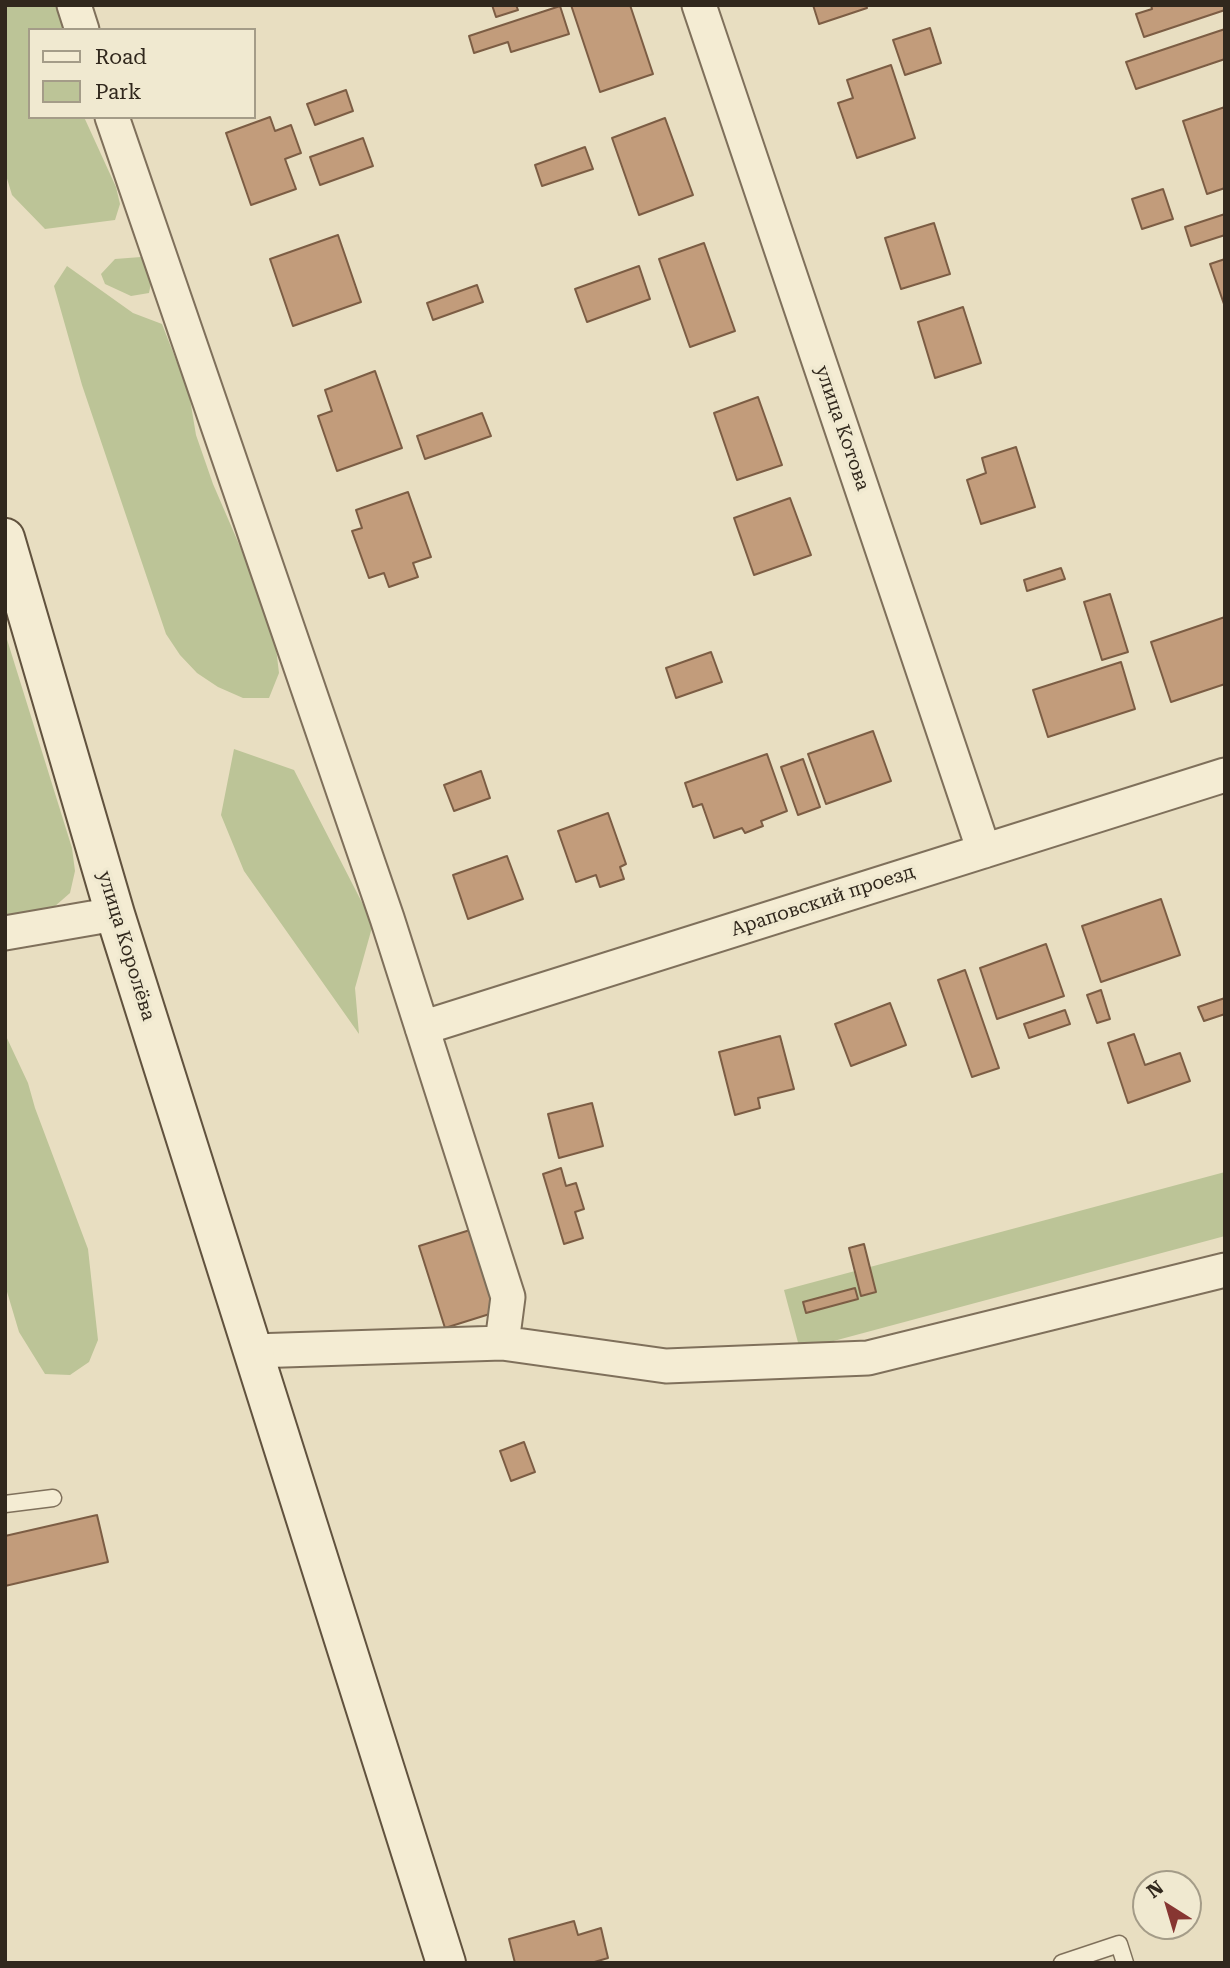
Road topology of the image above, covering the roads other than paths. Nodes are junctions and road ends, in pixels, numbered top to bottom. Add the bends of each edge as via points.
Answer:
1 (74, 5) edge
2 (699, 5) edge
3 (81, 28) edge
4 (113, 119) edge
5 (5, 538) edge
6 (1225, 775) edge
7 (984, 851) junction
8 (115, 914) junction
9 (5, 933) edge
10 (422, 1028) junction
11 (1225, 1270) edge
12 (502, 1343) junction
13 (253, 1352) junction
14 (53, 1498) dead end
15 (5, 1504) edge
16 (446, 1963) edge
17 (1062, 1963) edge
18 (1125, 1963) edge

1 - 3 street
2 - 7 street, улица Котова
4 - 10 street
5 - 8 main road, улица Королёва
6 - 7 street, Араповский проезд
7 - 10 street, Араповский проезд
8 - 9 street
8 - 13 main road, улица Королёва
10 - 12 street via 508,1297
11 - 12 street via 868,1358 666,1366
12 - 13 street
13 - 16 main road, улица Королёва
14 - 15 lane
17 - 18 lane via 1119,1944

